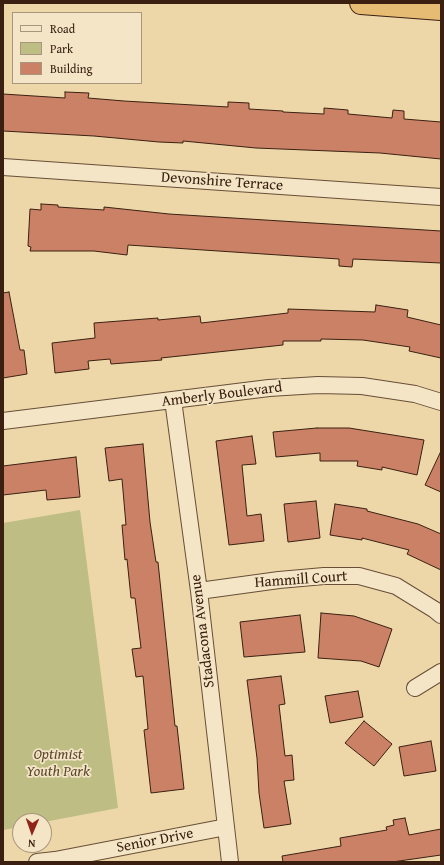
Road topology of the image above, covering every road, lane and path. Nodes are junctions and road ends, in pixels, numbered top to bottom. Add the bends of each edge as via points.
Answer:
1 (361, 3) edge
2 (441, 9) edge
3 (3, 167) edge
4 (441, 197) edge
5 (173, 400) junction
6 (441, 402) edge
7 (3, 421) edge
8 (198, 591) junction
9 (441, 615) edge
10 (441, 672) edge
11 (415, 688) dead end
12 (226, 827) junction
13 (56, 861) edge
14 (37, 862) edge
15 (230, 862) edge

1 - 2 highway
3 - 4 street, Devonshire Terrace
5 - 6 street, Amberly Boulevard via 269,388 318,385 362,386 415,394
5 - 7 street, Amberly Boulevard
5 - 8 street, Stadacona Avenue
8 - 9 street, Hammill Court via 279,580 359,576 396,586
8 - 12 street, Stadacona Avenue
10 - 11 street
12 - 13 street, Senior Drive
12 - 15 street, Stadacona Avenue
13 - 14 street, Senior Drive

